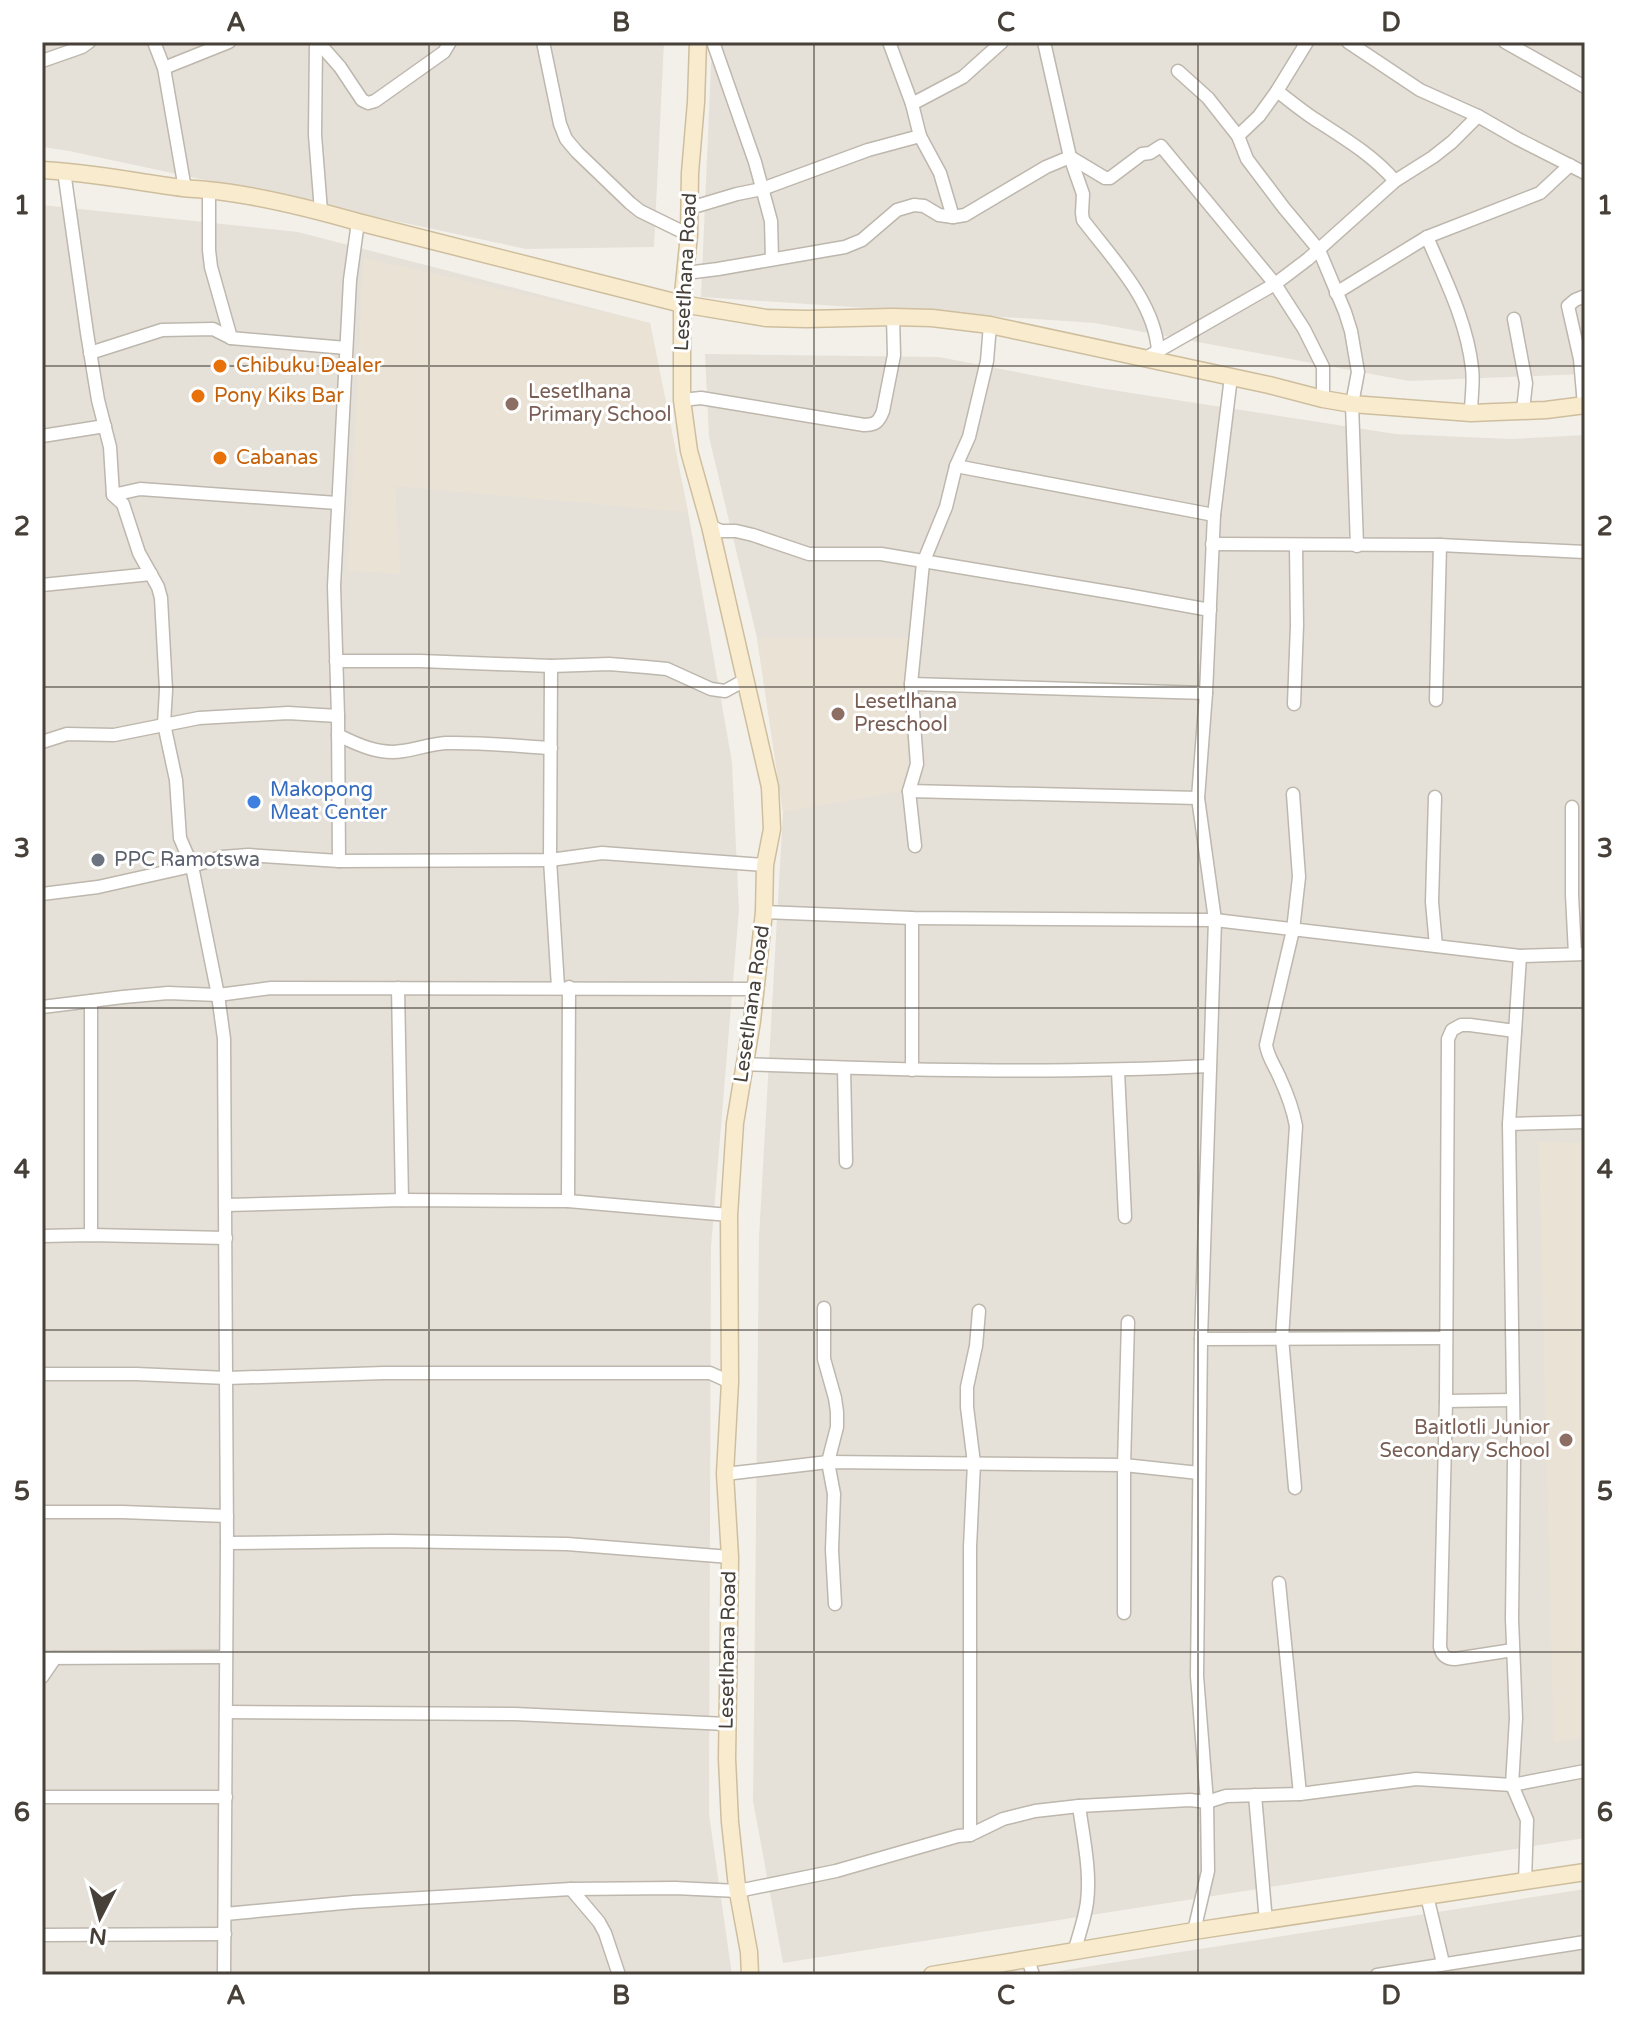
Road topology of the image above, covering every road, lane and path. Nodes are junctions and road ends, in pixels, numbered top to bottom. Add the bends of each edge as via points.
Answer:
1 (89, 42) edge
2 (154, 42) edge
3 (229, 42) edge
4 (317, 42) edge
5 (450, 42) edge
6 (543, 42) edge
7 (698, 42) edge
8 (713, 42) edge
9 (889, 42) edge
10 (1002, 42) edge
11 (1044, 42) edge
12 (1307, 42) edge
13 (1348, 42) edge
14 (1505, 42) edge
15 (42, 61) edge
16 (164, 68) junction
17 (1178, 71) dead end
18 (1585, 87) edge
19 (1277, 91) junction
20 (912, 104) junction
21 (1478, 116) junction
22 (920, 136) junction
23 (1238, 136) junction
24 (1070, 157) junction
25 (1570, 165) junction
26 (42, 170) edge
27 (64, 171) junction
28 (1585, 173) edge
29 (1395, 181) junction
30 (185, 189) junction
31 (762, 189) junction
32 (209, 190) junction
33 (690, 208) junction
34 (321, 211) junction
35 (953, 217) junction
36 (358, 222) junction
37 (689, 235) junction
38 (1427, 237) junction
39 (1319, 250) junction
40 (772, 259) junction
41 (686, 273) junction
42 (1275, 284) junction
43 (1336, 293) junction
44 (1585, 296) edge
45 (682, 304) junction
46 (893, 317) junction
47 (1514, 319) dead end
48 (990, 325) junction
49 (231, 338) junction
50 (346, 348) junction
51 (90, 353) junction
52 (1151, 355) junction
53 (1231, 377) junction
54 (1323, 399) junction
55 (682, 400) junction
56 (1352, 404) junction
57 (1584, 405) edge
58 (1523, 410) junction
59 (1471, 413) junction
60 (105, 426) junction
61 (42, 436) edge
62 (956, 466) junction
63 (113, 495) junction
64 (337, 503) junction
65 (1214, 515) junction
66 (710, 526) junction
67 (1212, 544) junction
68 (1440, 545) junction
69 (1296, 546) junction
70 (1357, 546) junction
71 (1585, 552) edge
72 (923, 563) junction
73 (151, 574) junction
74 (42, 585) edge
75 (1210, 610) junction
76 (336, 661) junction
77 (551, 666) junction
78 (745, 680) junction
79 (911, 684) junction
80 (1206, 693) junction
81 (1436, 700) dead end
82 (1294, 704) dead end
83 (338, 716) junction
84 (164, 724) junction
85 (338, 735) junction
86 (42, 742) edge
87 (551, 748) junction
88 (909, 791) junction
89 (1293, 794) dead end
90 (1435, 797) dead end
91 (1198, 798) junction
92 (1572, 807) dead end
93 (915, 846) dead end
94 (550, 860) junction
95 (339, 861) junction
96 (765, 865) junction
97 (192, 866) junction
98 (42, 894) edge
99 (764, 912) junction
100 (912, 918) junction
101 (1215, 920) junction
102 (1293, 930) junction
103 (1436, 946) junction
104 (1580, 954) edge
105 (1520, 956) junction
106 (564, 987) junction
107 (398, 988) junction
108 (755, 989) junction
109 (218, 995) junction
110 (91, 1001) junction
111 (42, 1007) edge
112 (1515, 1031) junction
113 (744, 1064) junction
114 (1209, 1066) junction
115 (844, 1068) junction
116 (912, 1070) junction
117 (1118, 1071) junction
118 (1585, 1122) edge
119 (1509, 1124) junction
120 (846, 1162) dead end
121 (402, 1200) junction
122 (568, 1201) junction
123 (226, 1205) junction
124 (729, 1215) junction
125 (1125, 1217) dead end
126 (91, 1235) junction
127 (42, 1236) edge
128 (226, 1238) junction
129 (824, 1308) dead end
130 (979, 1311) dead end
131 (1128, 1322) dead end
132 (1282, 1338) junction
133 (1445, 1338) junction
134 (1201, 1339) junction
135 (42, 1374) edge
136 (227, 1378) junction
137 (730, 1382) junction
138 (1513, 1400) junction
139 (1446, 1401) junction
140 (828, 1462) junction
141 (974, 1463) junction
142 (1124, 1465) junction
143 (1199, 1473) junction
144 (725, 1474) junction
145 (1295, 1488) dead end
146 (42, 1512) edge
147 (227, 1516) junction
148 (227, 1543) junction
149 (730, 1557) junction
150 (1279, 1583) dead end
151 (835, 1604) dead end
152 (1124, 1613) dead end
153 (1513, 1650) junction
154 (226, 1657) junction
155 (48, 1658) edge
156 (42, 1677) edge
157 (226, 1712) junction
158 (727, 1724) junction
159 (1585, 1771) edge
160 (1512, 1785) junction
161 (1300, 1794) junction
162 (1255, 1795) junction
163 (42, 1797) edge
164 (226, 1797) junction
165 (1207, 1802) junction
166 (1079, 1806) junction
167 (970, 1835) junction
168 (1585, 1872) edge
169 (1525, 1882) junction
170 (571, 1889) junction
171 (738, 1891) junction
172 (1427, 1896) junction
173 (225, 1914) junction
174 (1266, 1922) junction
175 (1194, 1931) junction
176 (225, 1934) junction
177 (42, 1935) edge
178 (1585, 1942) edge
179 (1074, 1952) junction
180 (1443, 1963) junction
181 (1031, 1967) edge
182 (224, 1975) edge
183 (619, 1975) edge
184 (750, 1975) edge
185 (932, 1975) edge
186 (1377, 1975) edge

1 - 15 street
2 - 16 street
3 - 16 street
4 - 5 street via 368,103 444,52
4 - 34 street via 315,135
6 - 37 street via 566,139 640,211
7 - 33 street, Lesetlhana Road
8 - 31 street
9 - 20 street
10 - 20 street via 963,77
11 - 24 street
12 - 19 street
13 - 21 street via 1420,90
14 - 18 street
16 - 30 street
17 - 23 street
19 - 23 street
19 - 29 street via 1355,145
20 - 22 street
21 - 25 street
21 - 29 street via 1433,157
22 - 31 street
22 - 35 street via 940,173
23 - 39 street via 1247,159
24 - 35 street
24 - 42 street via 1110,178 1161,146
24 - 52 street via 1083,194 1083,220 1142,299 1157,335
25 - 28 street
25 - 38 street via 1540,193
26 - 27 street
27 - 30 street
27 - 51 street
29 - 39 street
30 - 32 street
31 - 33 street
31 - 40 street via 771,221
32 - 34 street
32 - 49 street via 211,267
33 - 37 street, Lesetlhana Road
34 - 36 street
35 - 40 street via 914,205 897,210 862,240 845,247
36 - 45 street
36 - 50 street
37 - 41 street, Lesetlhana Road
38 - 43 street
38 - 59 street via 1465,333 1473,370
39 - 42 street
39 - 43 street
40 - 41 street
41 - 45 street, Lesetlhana Road
42 - 52 street
42 - 54 street via 1323,367
43 - 56 street via 1351,331 1358,372
44 - 57 street via 1568,306
45 - 46 street via 766,318
45 - 55 street, Lesetlhana Road
46 - 48 street
46 - 55 street via 894,355 883,411 872,425 701,398
47 - 58 street via 1526,383
48 - 52 street
48 - 62 street via 983,382
49 - 50 street
49 - 51 street via 213,329 162,330
50 - 64 street
51 - 60 street
52 - 53 street
53 - 54 street
53 - 65 street
54 - 56 street
55 - 66 street, Lesetlhana Road via 689,451
56 - 59 street
56 - 70 street
57 - 58 street
58 - 59 street
60 - 61 street
60 - 63 street
62 - 65 street
62 - 72 street
63 - 64 street via 140,489
63 - 73 street via 123,504
64 - 76 street
65 - 67 street
66 - 72 street via 809,554 870,553
66 - 78 street, Lesetlhana Road
67 - 69 street
67 - 75 street
68 - 70 street
68 - 71 street
68 - 81 street
69 - 70 street
69 - 82 street
72 - 75 street
72 - 79 street
73 - 74 street
73 - 84 street via 161,598
75 - 80 street
76 - 77 street
76 - 83 street
77 - 78 street via 667,669 725,691
77 - 87 street
78 - 96 street, Lesetlhana Road via 770,787 772,829
79 - 80 street
79 - 88 street via 917,764
80 - 91 street
83 - 84 street via 247,714
83 - 85 street
84 - 86 street via 114,735 64,734
84 - 97 street via 176,780 180,838
85 - 87 street via 383,751 446,743
85 - 95 street
87 - 94 street
88 - 91 street
88 - 93 street
89 - 102 street via 1299,877
90 - 103 street
91 - 101 street
92 - 104 street via 1572,895
94 - 95 street
94 - 96 street via 602,853
94 - 106 street
95 - 97 street via 248,855
96 - 99 street, Lesetlhana Road
97 - 98 street
97 - 109 street
99 - 100 street
99 - 108 street, Lesetlhana Road
100 - 101 street
100 - 116 street
101 - 102 street
101 - 114 street
102 - 103 street
102 - 132 street via 1266,1045 1296,1126
103 - 105 street
104 - 105 street
105 - 112 street
106 - 107 street
106 - 108 street
106 - 122 street
107 - 109 street via 271,988
107 - 121 street
108 - 113 street, Lesetlhana Road
109 - 110 street via 168,993
109 - 123 street via 224,1039
110 - 111 street
110 - 126 street
112 - 119 street
112 - 133 street via 1461,1025 1448,1039
113 - 115 street
113 - 124 street, Lesetlhana Road
114 - 117 street
114 - 134 street
115 - 116 street
115 - 120 street
116 - 117 street
117 - 125 street
118 - 119 street
119 - 138 street
121 - 122 street
121 - 123 street
122 - 124 street
123 - 128 street
124 - 137 street, Lesetlhana Road
126 - 127 street
126 - 128 street
128 - 136 street
129 - 140 street via 824,1359 837,1412
130 - 141 street via 967,1387
131 - 142 street
132 - 133 street
132 - 134 street
132 - 145 street
133 - 139 street
134 - 143 street
135 - 136 street
136 - 137 street via 710,1373
136 - 147 street
137 - 144 street, Lesetlhana Road
138 - 139 street
138 - 153 street
139 - 153 street via 1440,1647 1448,1659
140 - 141 street
140 - 144 street
140 - 151 street via 834,1494
141 - 142 street
141 - 167 street
142 - 143 street
142 - 152 street
143 - 165 street via 1197,1676
144 - 149 street, Lesetlhana Road
146 - 147 street
147 - 148 street
148 - 149 street via 567,1544
148 - 154 street
149 - 158 street, Lesetlhana Road
150 - 161 street
153 - 160 street
154 - 155 street
154 - 157 street
155 - 156 street
157 - 158 street via 515,1714
157 - 164 street
158 - 171 street, Lesetlhana Road
159 - 160 street
160 - 161 street via 1416,1779
160 - 169 street via 1527,1820
161 - 162 street
162 - 165 street
162 - 174 street
163 - 164 street
164 - 173 street
165 - 166 street
165 - 175 street via 1208,1871
166 - 167 street via 1003,1819
166 - 179 street via 1088,1892
167 - 171 street
168 - 169 street
169 - 172 street
170 - 171 street
170 - 173 street
170 - 183 street via 599,1922
171 - 184 street, Lesetlhana Road
172 - 174 street
172 - 180 street
173 - 176 street
174 - 175 street
175 - 179 street
176 - 177 street
176 - 182 street
178 - 180 street
179 - 181 street
180 - 186 street
181 - 185 street

